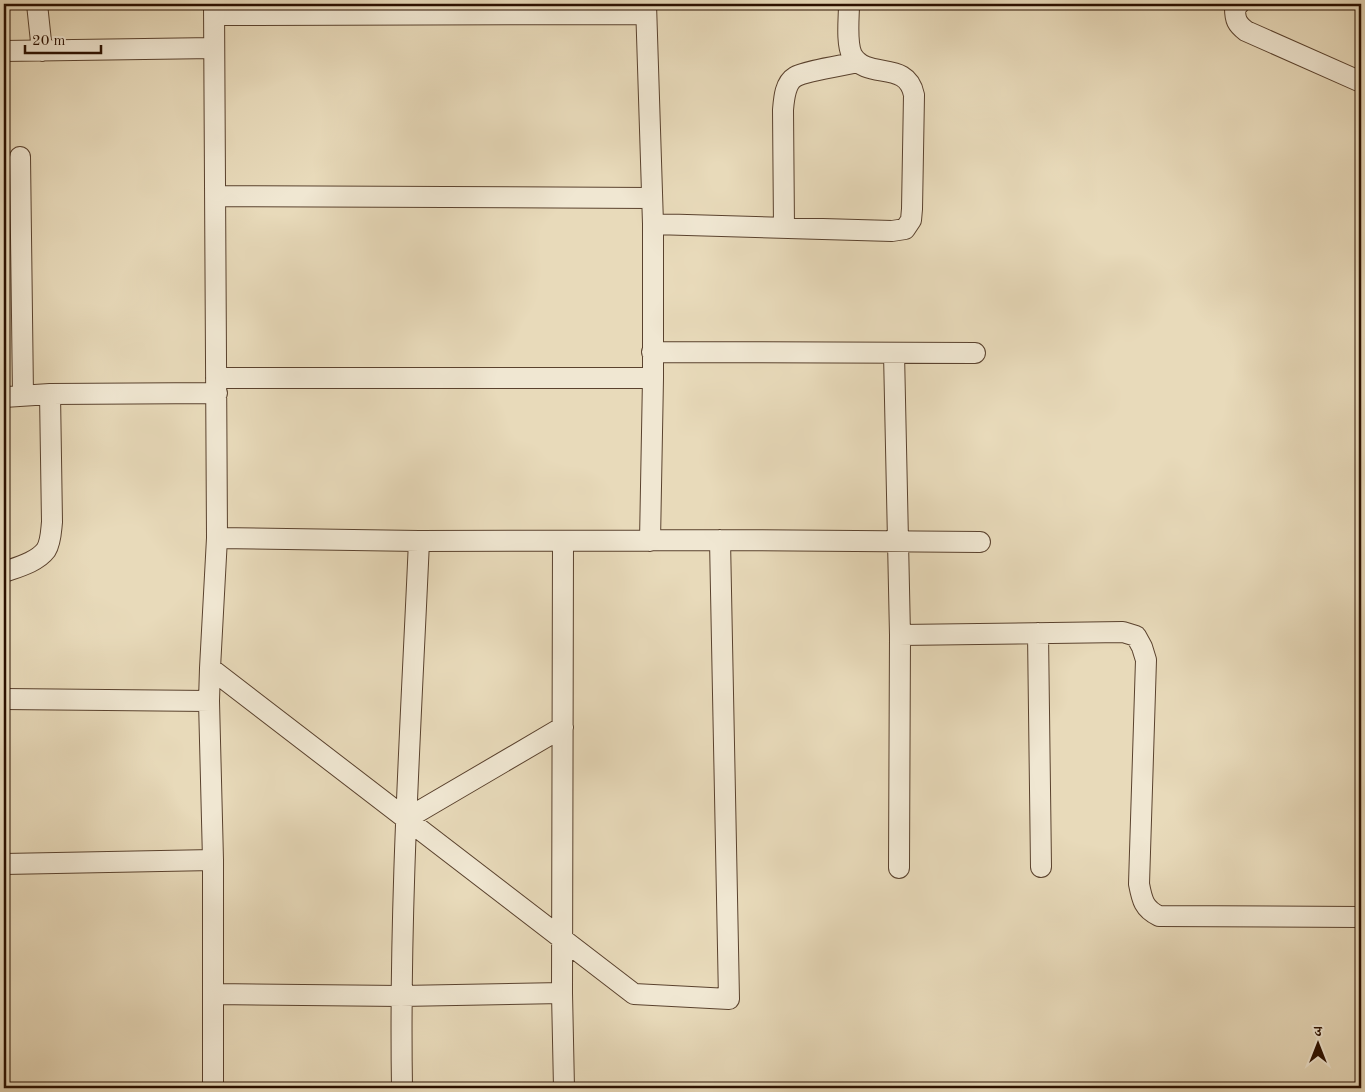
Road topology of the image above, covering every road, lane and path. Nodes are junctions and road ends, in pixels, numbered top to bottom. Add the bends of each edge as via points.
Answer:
1 (37, 4) edge
2 (849, 4) edge
3 (1239, 4) edge
4 (214, 9) edge
5 (396, 9) edge
6 (646, 9) edge
7 (214, 48) junction
8 (4, 51) edge
9 (42, 51) junction
10 (858, 62) junction
11 (1361, 82) edge
12 (20, 157) dead end
13 (216, 196) junction
14 (651, 198) junction
15 (652, 224) junction
16 (784, 228) junction
17 (652, 352) junction
18 (894, 353) junction
19 (975, 353) dead end
20 (653, 378) junction
21 (216, 386) junction
22 (50, 394) junction
23 (13, 396) edge
24 (217, 538) junction
25 (720, 540) junction
26 (419, 541) junction
27 (563, 541) junction
28 (650, 541) junction
29 (898, 542) junction
30 (980, 542) dead end
31 (4, 572) edge
32 (1038, 634) junction
33 (900, 635) junction
34 (210, 668) junction
35 (4, 699) edge
36 (209, 701) junction
37 (563, 727) junction
38 (406, 819) junction
39 (213, 860) junction
40 (4, 864) edge
41 (1041, 867) dead end
42 (899, 868) dead end
43 (1361, 917) edge
44 (563, 940) junction
45 (562, 993) junction
46 (213, 994) junction
47 (401, 996) junction
48 (213, 1088) edge
49 (402, 1088) edge
50 (564, 1088) edge

1 - 9 street
2 - 10 street via 849,44
3 - 11 street via 1234,8 1234,17 1246,31
4 - 5 street
4 - 7 street
5 - 6 street
6 - 14 street
7 - 9 street
7 - 13 street
8 - 9 street
10 - 16 street via 795,77 787,86 783,110
10 - 16 street via 872,69 901,74 912,85 911,220 905,229 892,231
12 - 23 street
13 - 14 street
13 - 21 street
14 - 15 street
15 - 16 street
15 - 17 street
17 - 18 street
17 - 20 street
18 - 19 street
18 - 29 street
20 - 21 street
20 - 28 street
21 - 22 street
21 - 24 street
22 - 23 street
22 - 31 street via 50,539 46,550 30,562
24 - 26 street
24 - 34 street
25 - 28 street
25 - 29 street
25 - 44 street via 729,1000 634,994
26 - 27 street
26 - 38 street
27 - 28 street
27 - 37 street
29 - 30 street
29 - 33 street
32 - 33 street
32 - 41 street
32 - 43 street via 1123,632 1136,636 1142,646 1146,660 1138,884 1142,901 1149,911 1159,916
33 - 42 street
34 - 36 street
34 - 38 street
35 - 36 street
36 - 39 street
37 - 38 street
37 - 44 street
38 - 44 street
38 - 47 street
39 - 40 street
39 - 46 street
44 - 45 street
45 - 47 street
45 - 50 street
46 - 47 street
46 - 48 street
47 - 49 street

